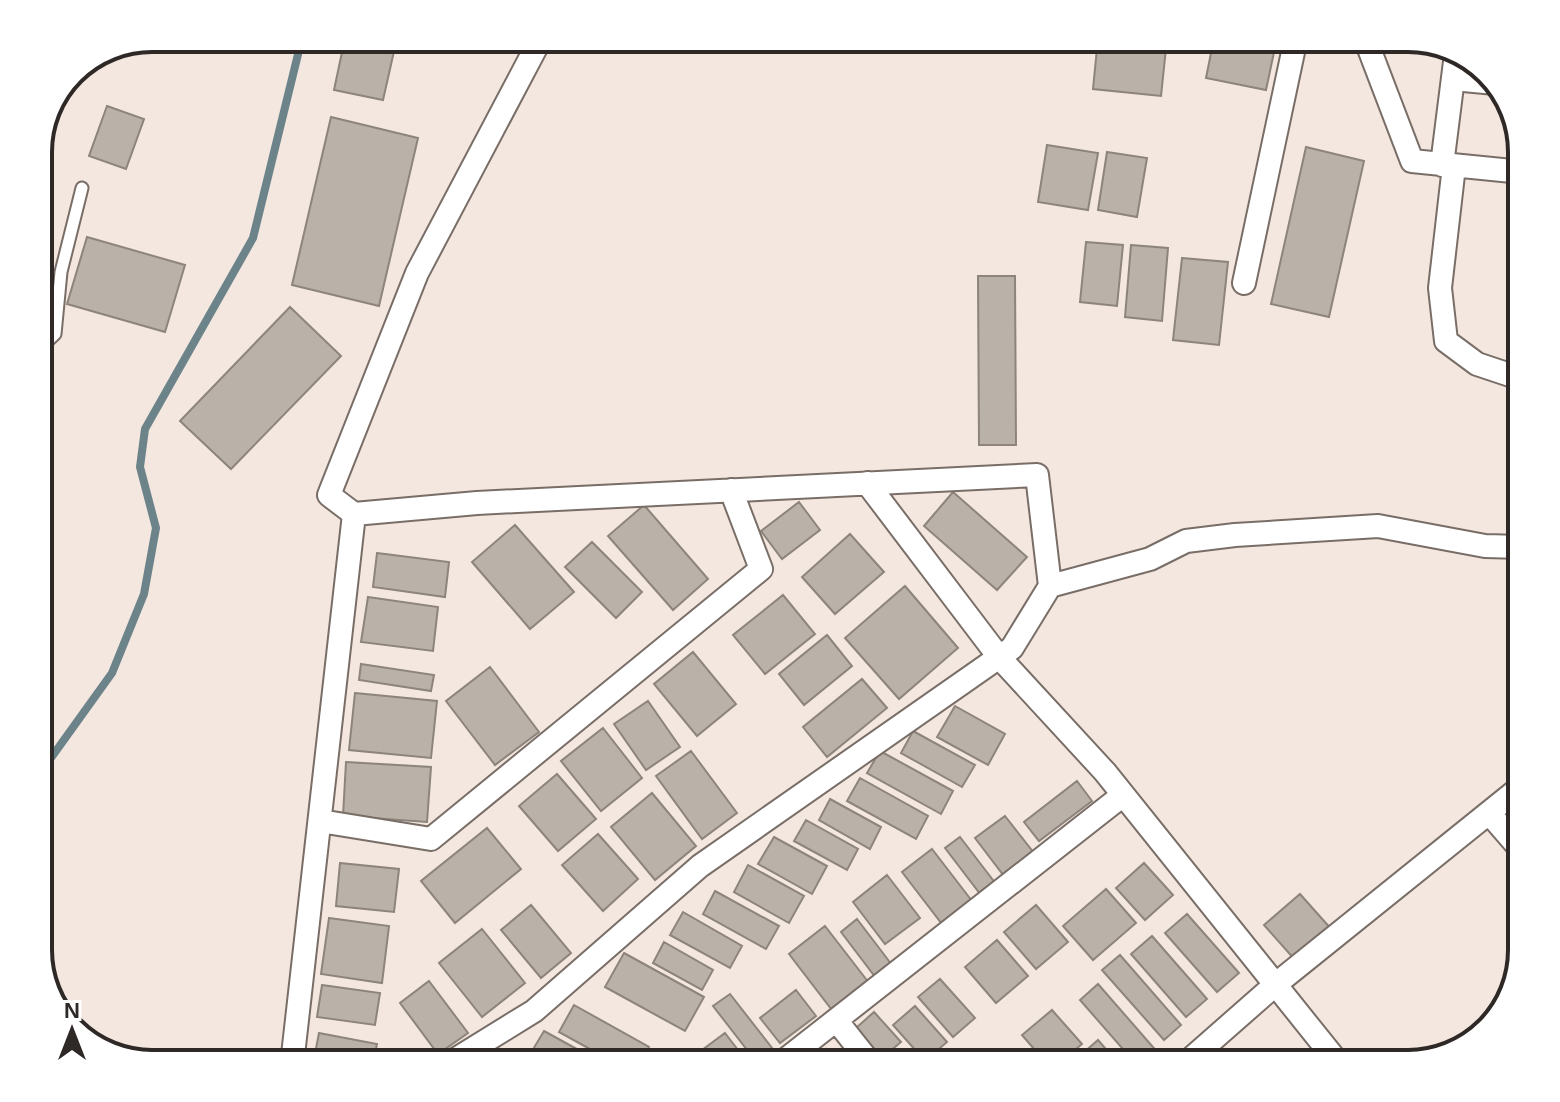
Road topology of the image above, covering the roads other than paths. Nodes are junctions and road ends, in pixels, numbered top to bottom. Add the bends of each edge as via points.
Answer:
1 (534, 52) edge
2 (1293, 52) edge
3 (1370, 52) edge
4 (1455, 64) edge
5 (1453, 79) junction
6 (1478, 81) edge
7 (1448, 166) junction
8 (1508, 171) edge
9 (82, 188) dead end
10 (1244, 283) dead end
11 (52, 337) edge
12 (1508, 374) edge
13 (867, 483) junction
14 (731, 490) junction
15 (354, 514) junction
16 (1508, 547) edge
17 (1050, 586) junction
18 (999, 657) junction
19 (1123, 795) junction
20 (1508, 797) edge
21 (1489, 813) junction
22 (320, 821) junction
23 (1508, 835) edge
24 (1276, 984) junction
25 (836, 1020) junction
26 (294, 1050) edge
27 (471, 1050) edge
28 (798, 1050) edge
29 (860, 1050) edge
30 (1201, 1050) edge
31 (1328, 1050) edge

1 - 15 street via 417,273 340,465 329,495
2 - 10 street
3 - 7 street via 1412,161
4 - 5 street
5 - 6 street
5 - 7 street
7 - 8 street
7 - 12 street via 1440,288 1446,341 1477,364
9 - 11 lane
13 - 14 street
13 - 17 street via 1037,475
13 - 18 street
14 - 15 street
14 - 22 street via 761,569 431,839
15 - 22 street
16 - 17 street via 1378,526 1235,535 1186,541 1150,559
17 - 18 street via 1012,648
18 - 19 street
18 - 27 street via 700,866 534,1011
19 - 24 street
19 - 25 street
20 - 21 street
21 - 23 street
21 - 24 street
22 - 26 street
24 - 30 street
24 - 31 street
25 - 28 street
25 - 29 street

